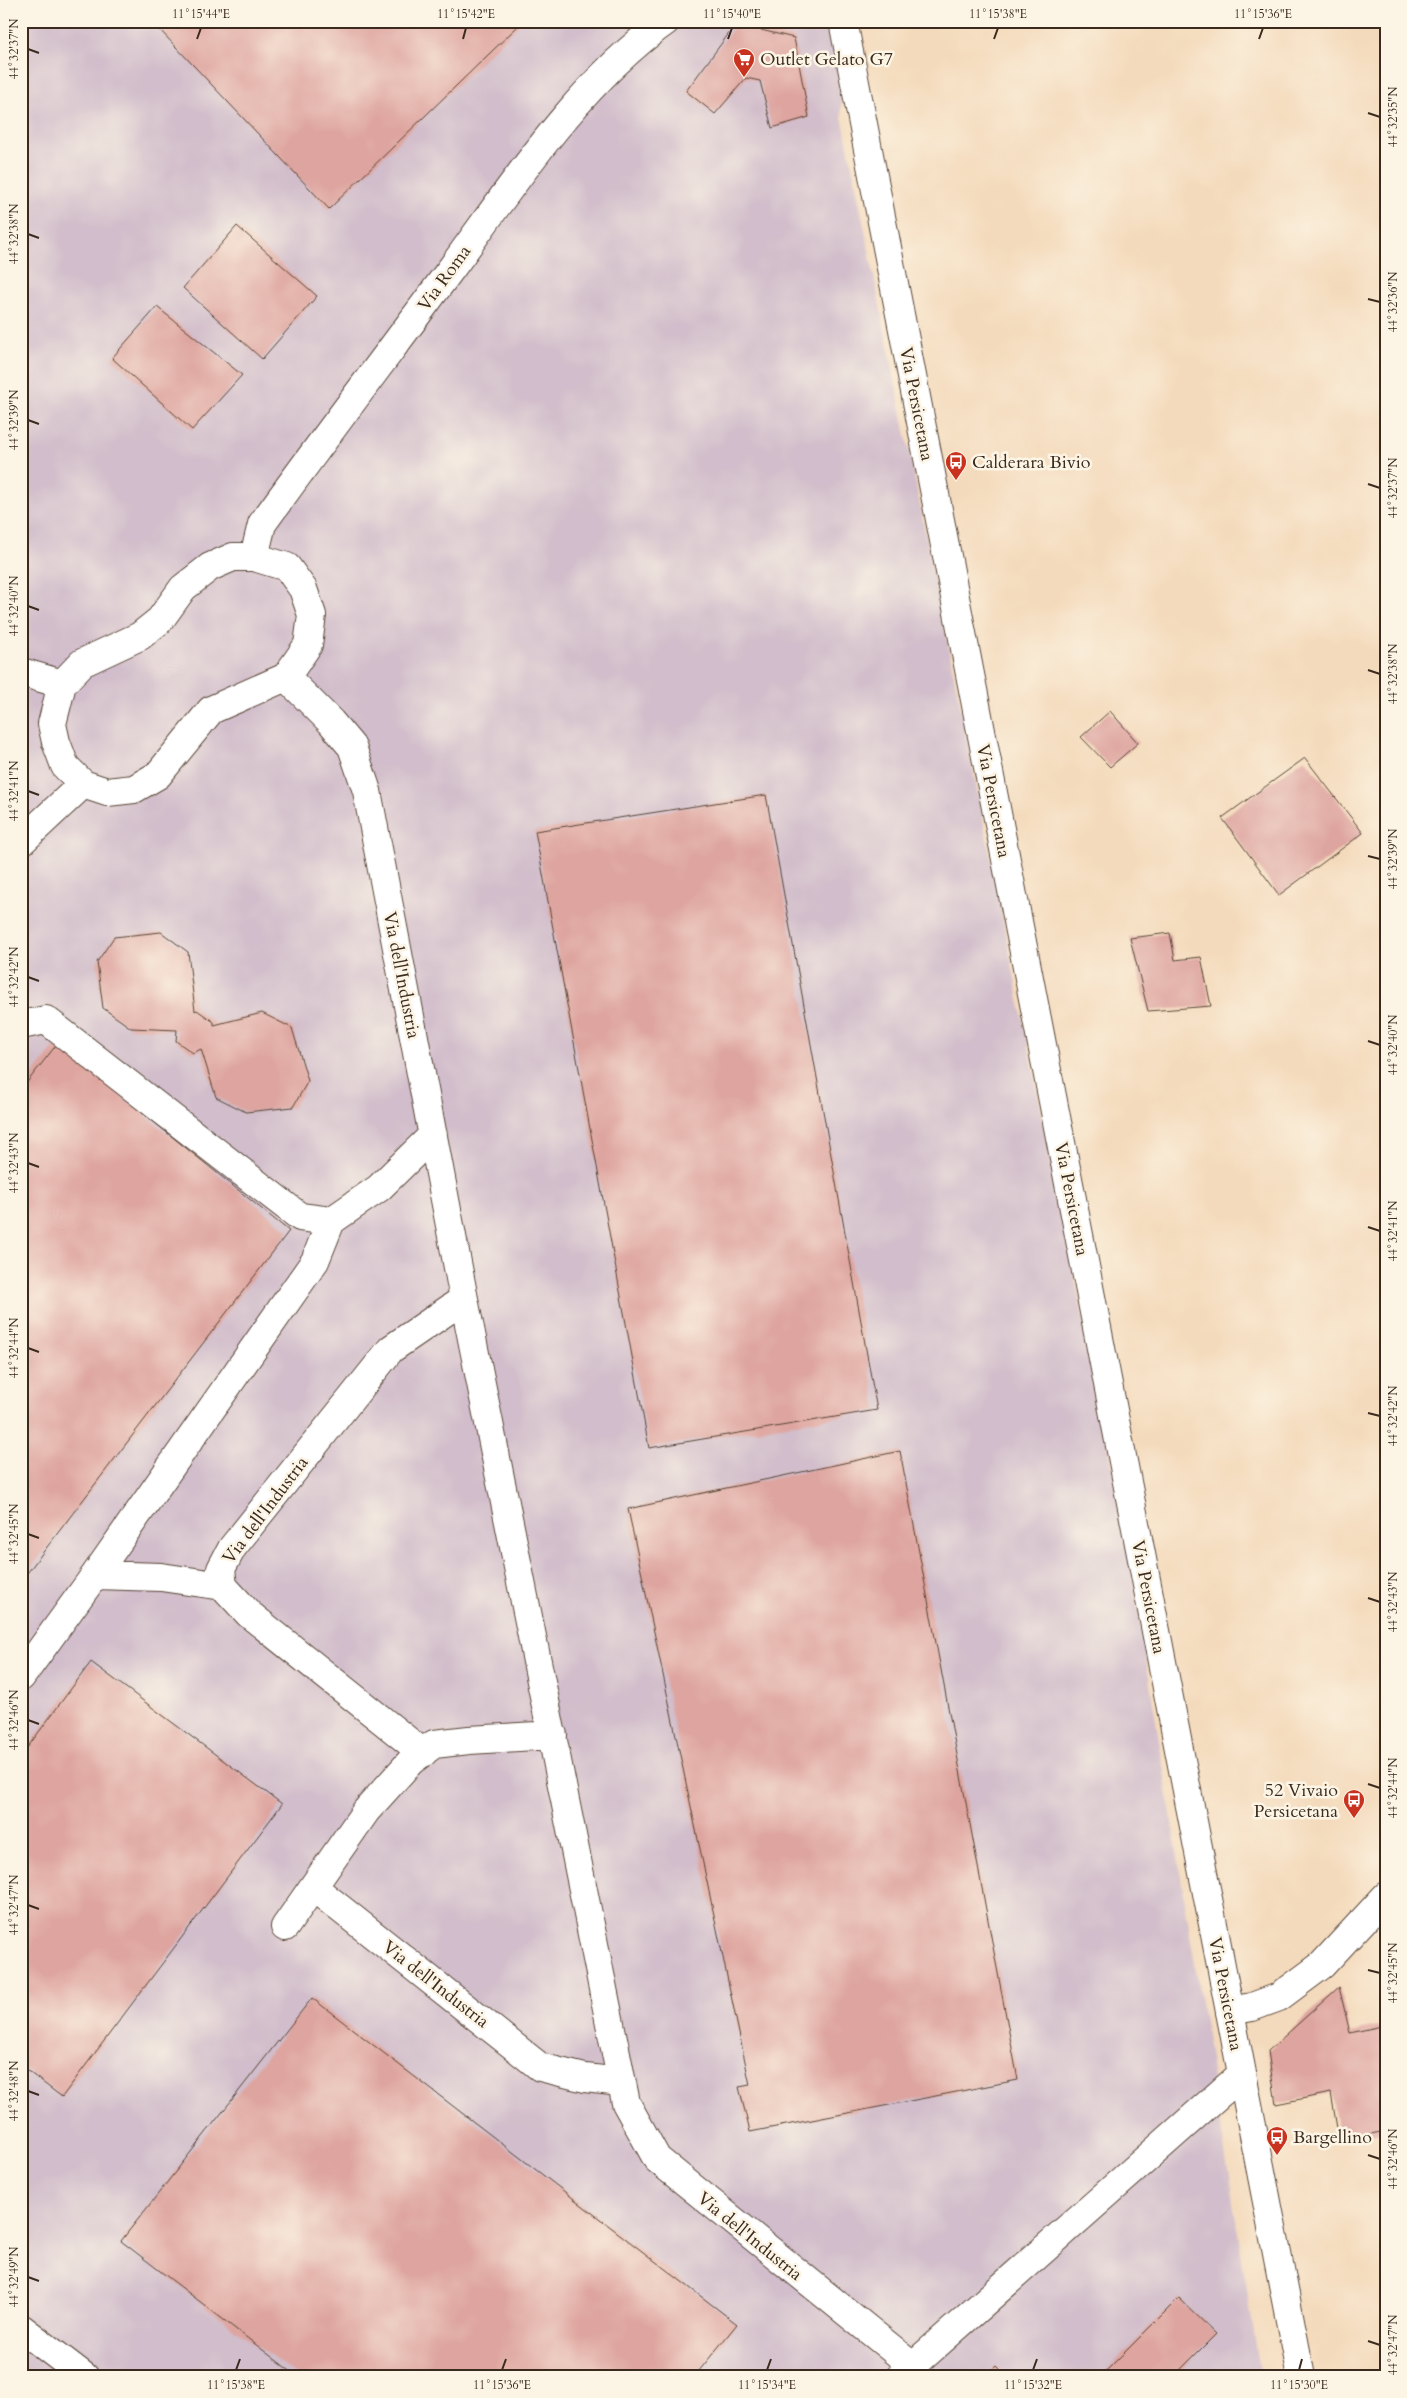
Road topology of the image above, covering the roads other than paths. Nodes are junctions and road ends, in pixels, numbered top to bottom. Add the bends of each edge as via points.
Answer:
1 (666, 21) edge
2 (839, 27) edge
3 (254, 557) junction
4 (21, 672) edge
5 (286, 678) junction
6 (62, 684) junction
7 (83, 784) junction
8 (21, 842) edge
9 (21, 1025) edge
10 (433, 1135) junction
11 (331, 1221) junction
12 (464, 1299) junction
13 (95, 1575) junction
14 (224, 1586) junction
15 (21, 1677) edge
16 (553, 1735) junction
17 (423, 1753) junction
18 (313, 1887) junction
19 (1386, 1896) edge
20 (285, 1927) dead end
21 (1230, 2012) junction
22 (1242, 2074) junction
23 (622, 2082) junction
24 (21, 2328) edge
25 (906, 2371) edge
26 (85, 2377) edge
27 (1301, 2377) edge

1 - 3 street, Via Roma via 604,74 500,202 262,524
2 - 21 street, Via Persicetana
3 - 5 street via 287,567 303,589 312,615 308,645
3 - 6 street via 233,557 210,567 183,588 160,620 140,636 82,663
4 - 6 street
5 - 7 street via 210,710 158,775 134,789 107,792
5 - 10 street, Via dell'Industria via 352,747 367,791
6 - 7 street via 52,724 65,766
7 - 8 street
9 - 11 street via 46,1020 300,1217
10 - 11 street via 379,1188
10 - 12 street, Via dell'Industria
11 - 13 street via 315,1261
12 - 14 street, Via dell'Industria via 391,1349 232,1548 221,1569
12 - 16 street, Via dell'Industria
13 - 14 street via 161,1577
13 - 15 street
14 - 17 street, Via dell'Industria via 248,1614
16 - 17 street via 434,1744
16 - 23 street, Via dell'Industria
17 - 18 street via 411,1761 366,1811
18 - 20 street
18 - 23 street, Via dell'Industria via 540,2067 584,2078
19 - 21 street via 1322,1964 1279,1997
21 - 22 street, Via Persicetana
22 - 25 street
22 - 27 street, Via Persicetana
23 - 25 street, Via dell'Industria via 626,2103 657,2160
24 - 26 street

